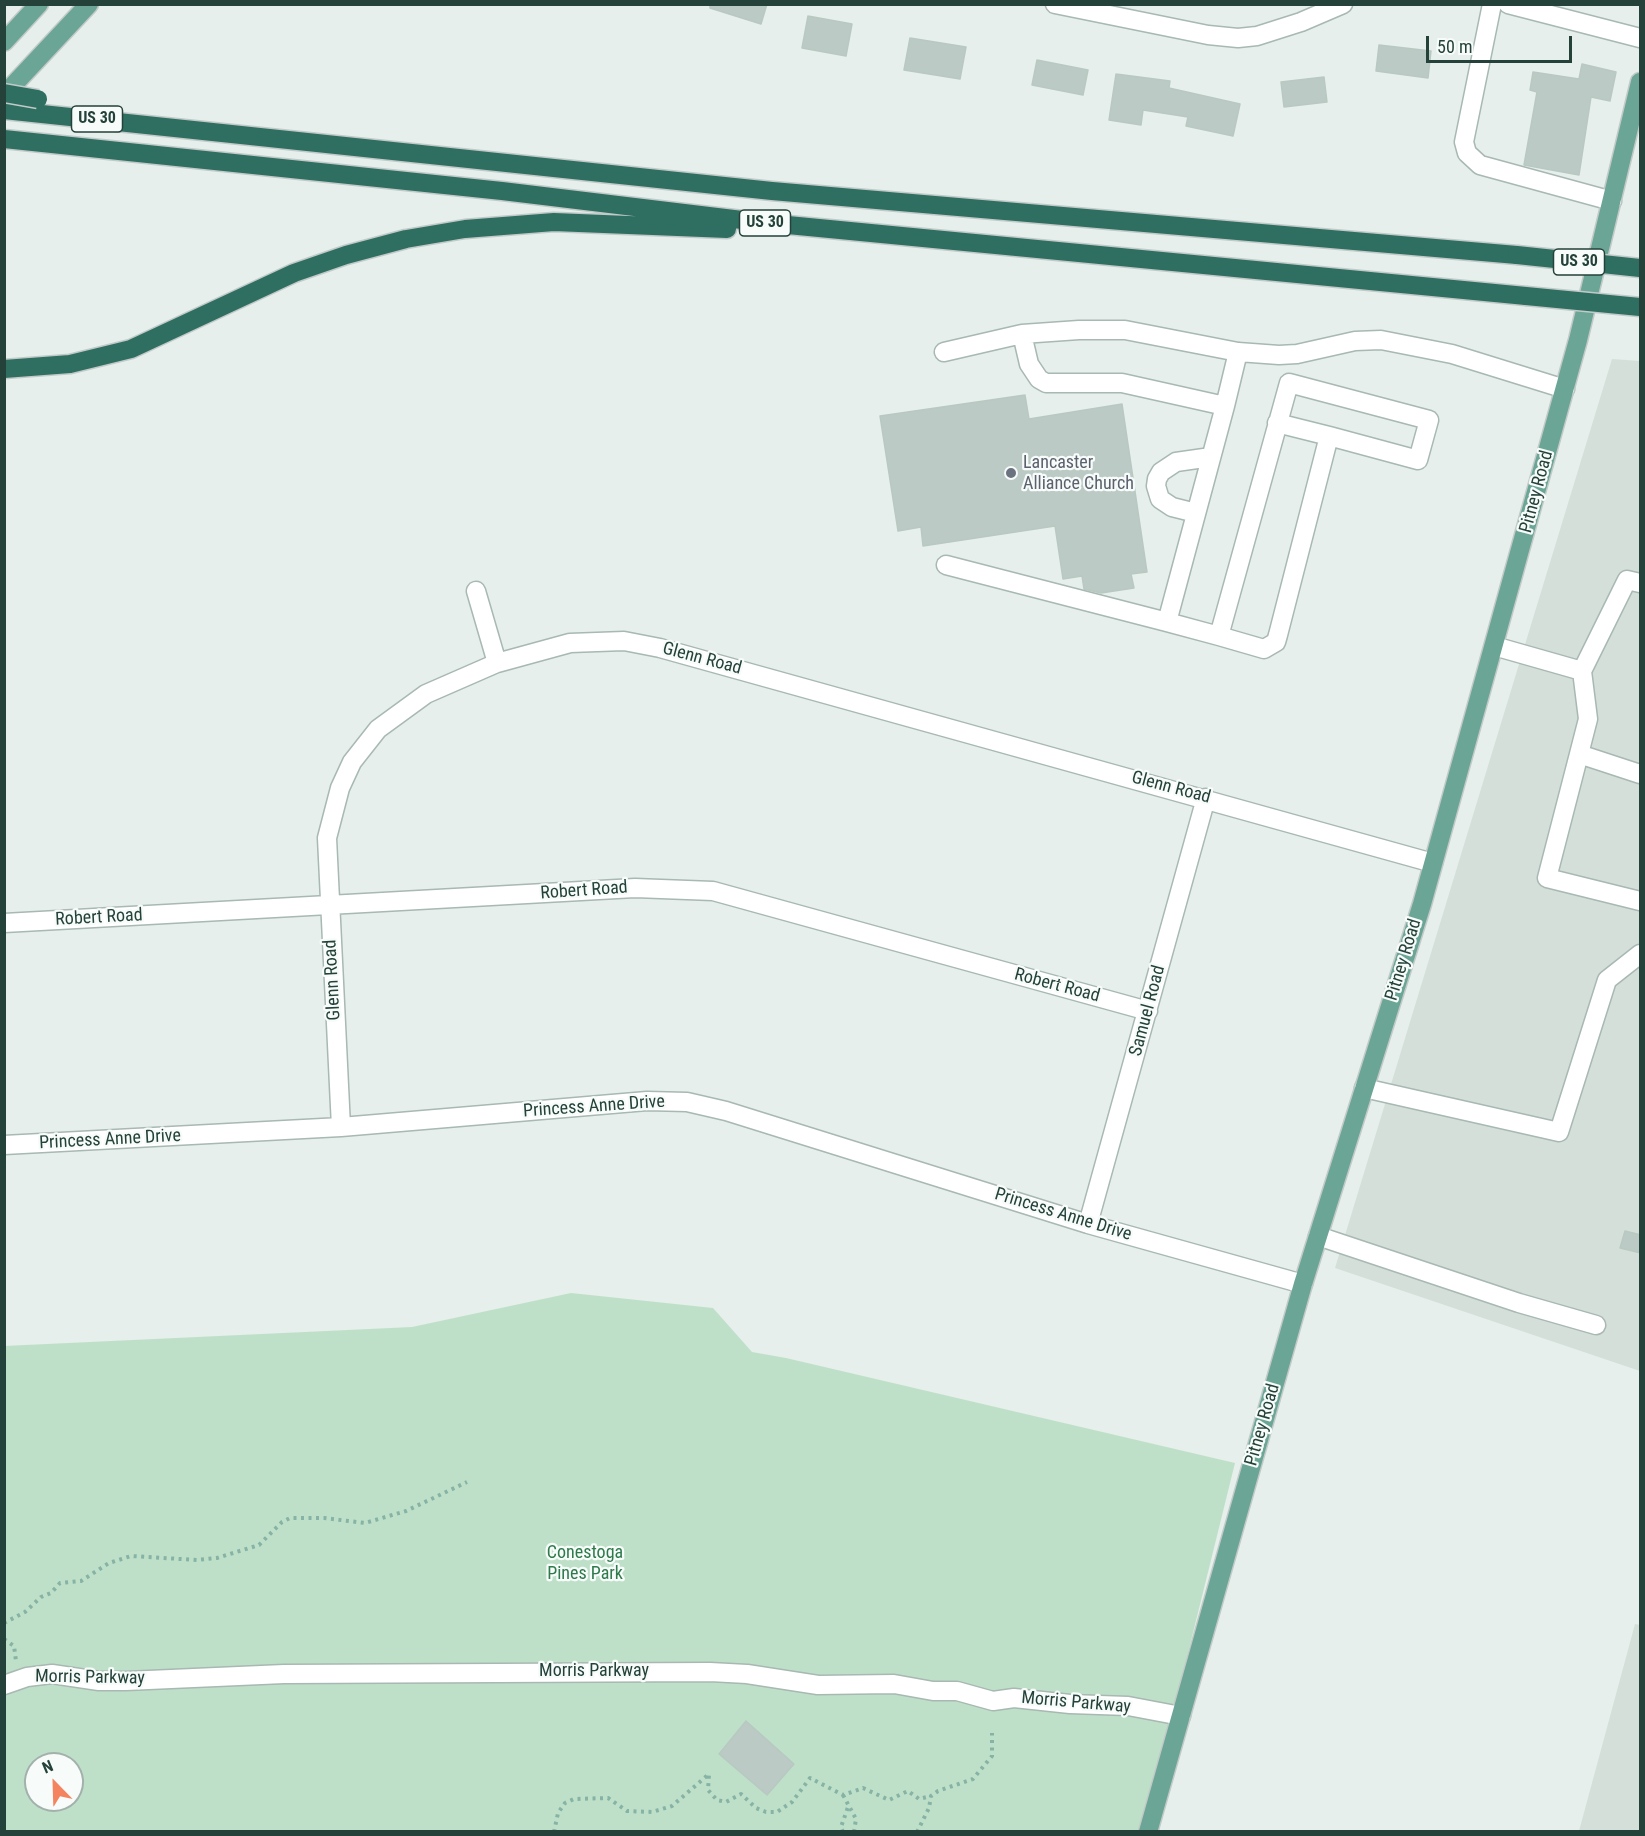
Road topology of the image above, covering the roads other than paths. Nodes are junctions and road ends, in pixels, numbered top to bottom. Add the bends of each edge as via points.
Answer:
1 (39, 4) edge
2 (89, 4) edge
3 (1055, 4) edge
4 (1343, 4) edge
5 (1492, 4) edge
6 (1508, 4) edge
7 (1641, 38) edge
8 (4, 42) edge
9 (1641, 82) edge
10 (4, 94) edge
11 (32, 106) junction
12 (4, 110) edge
13 (4, 139) edge
14 (1612, 201) junction
15 (936, 240) junction
16 (1641, 268) edge
17 (1641, 307) edge
18 (1022, 334) junction
19 (944, 352) dead end
20 (1238, 352) junction
21 (1297, 354) junction
22 (4, 369) edge
23 (1288, 383) junction
24 (1564, 389) junction
25 (1225, 406) junction
26 (1277, 423) junction
27 (1329, 436) junction
28 (1211, 457) junction
29 (1196, 513) junction
30 (946, 566) dead end
31 (1641, 583) edge
32 (476, 591) dead end
33 (1167, 622) junction
34 (1219, 636) junction
35 (1494, 645) junction
36 (497, 663) junction
37 (1582, 671) junction
38 (1579, 754) junction
39 (1641, 774) edge
40 (1206, 798) junction
41 (1433, 863) junction
42 (1641, 900) edge
43 (330, 905) junction
44 (4, 923) edge
45 (1641, 954) edge
46 (1148, 1011) junction
47 (1364, 1088) junction
48 (341, 1127) junction
49 (4, 1145) edge
50 (1088, 1224) junction
51 (1318, 1236) junction
52 (1303, 1284) junction
53 (1596, 1325) dead end
54 (11, 1683) edge
55 (1180, 1716) junction
56 (1148, 1832) edge

1 - 8 main road
2 - 10 main road
3 - 4 street via 1238,38 1301,22
5 - 14 street via 1464,142 1467,153 1480,165
6 - 7 street
9 - 14 main road, Pitney Road
10 - 11 highway, bridge
11 - 12 highway
11 - 16 highway, US 30, bridge via 170,126 772,191
13 - 15 highway, US 30
14 - 24 main road, Pitney Road
15 - 17 highway, US 30, bridge
15 - 22 highway via 585,222 465,229 395,242 320,263 258,288 153,340 111,355 48,367
18 - 19 street
18 - 20 street via 1125,330
18 - 25 street via 1029,364 1046,383 1122,383
20 - 21 street
20 - 25 street
21 - 23 street
21 - 24 street via 1355,341 1391,342 1452,354
23 - 26 street
23 - 27 street via 1429,420 1418,460
24 - 35 main road, Pitney Road
25 - 28 street
26 - 27 street
26 - 34 street
27 - 34 street via 1276,642 1264,649
28 - 29 street
28 - 29 street via 1176,462 1157,479 1160,499 1172,507
29 - 33 street
30 - 33 street
31 - 37 street via 1627,580
32 - 36 street
33 - 34 street
35 - 37 street
35 - 41 main road, Pitney Road
36 - 40 street, Glenn Road via 570,643 604,640 642,644
36 - 43 street, Glenn Road via 404,707 378,729 352,762 340,788 327,838
37 - 38 street via 1588,718
38 - 39 street
38 - 42 street via 1547,878
40 - 41 street, Glenn Road
40 - 46 street, Samuel Road
41 - 47 main road, Pitney Road
43 - 44 street, Robert Road
43 - 46 street, Robert Road via 634,888 713,891
43 - 48 street, Glenn Road
45 - 47 street via 1607,980 1559,1132
46 - 50 street, Samuel Road
47 - 51 main road, Pitney Road
48 - 49 street, Princess Anne Drive
48 - 50 street, Princess Anne Drive via 648,1101 687,1102
50 - 52 street, Princess Anne Drive
51 - 52 main road, Pitney Road
51 - 53 street
52 - 55 main road, Pitney Road
54 - 55 street, Morris Parkway via 52,1674 126,1681 284,1674 710,1672 818,1685 894,1684 957,1691 993,1701 1014,1698 1128,1706
55 - 56 main road, Pitney Road

